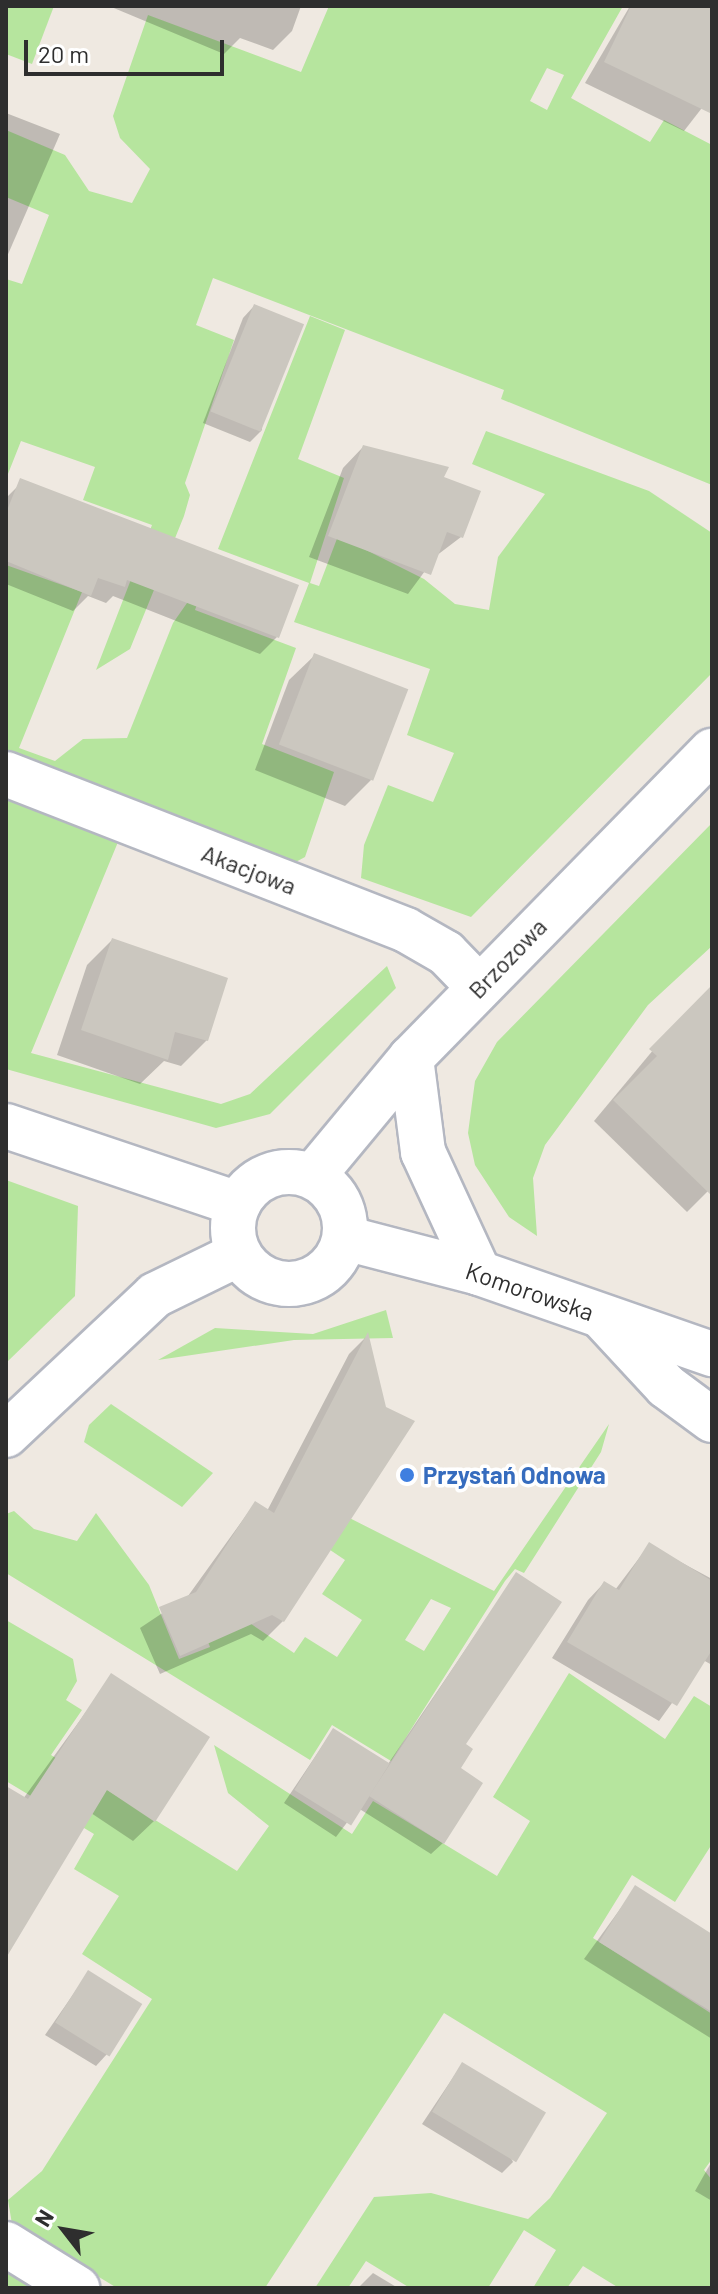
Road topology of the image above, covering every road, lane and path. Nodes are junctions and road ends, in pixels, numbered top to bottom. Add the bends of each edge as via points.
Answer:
1 (712, 751) edge
2 (6, 774) edge
3 (479, 987) junction
4 (411, 1058) junction
5 (6, 1126) edge
6 (313, 1176) junction
7 (238, 1204) junction
8 (345, 1238) junction
9 (239, 1254) junction
10 (479, 1273) junction
11 (600, 1314) junction
12 (712, 1354) edge
13 (712, 1420) edge
14 (6, 1435) edge
15 (6, 2244) edge
16 (77, 2288) edge

1 - 3 street, Brzozowa
2 - 3 street, Akacjowa via 406,930 446,953
3 - 4 street, Brzozowa
4 - 6 street, Brzozowa
4 - 10 street via 423,1152
5 - 7 street
6 - 7 street via 270,1175
6 - 8 street via 339,1202
7 - 9 street via 233,1235
8 - 9 street via 329,1268 298,1284 263,1278
8 - 10 street, Komorowska
9 - 14 street via 155,1295
10 - 11 street, Komorowska
11 - 12 street, Komorowska
11 - 13 street via 666,1386
15 - 16 street

